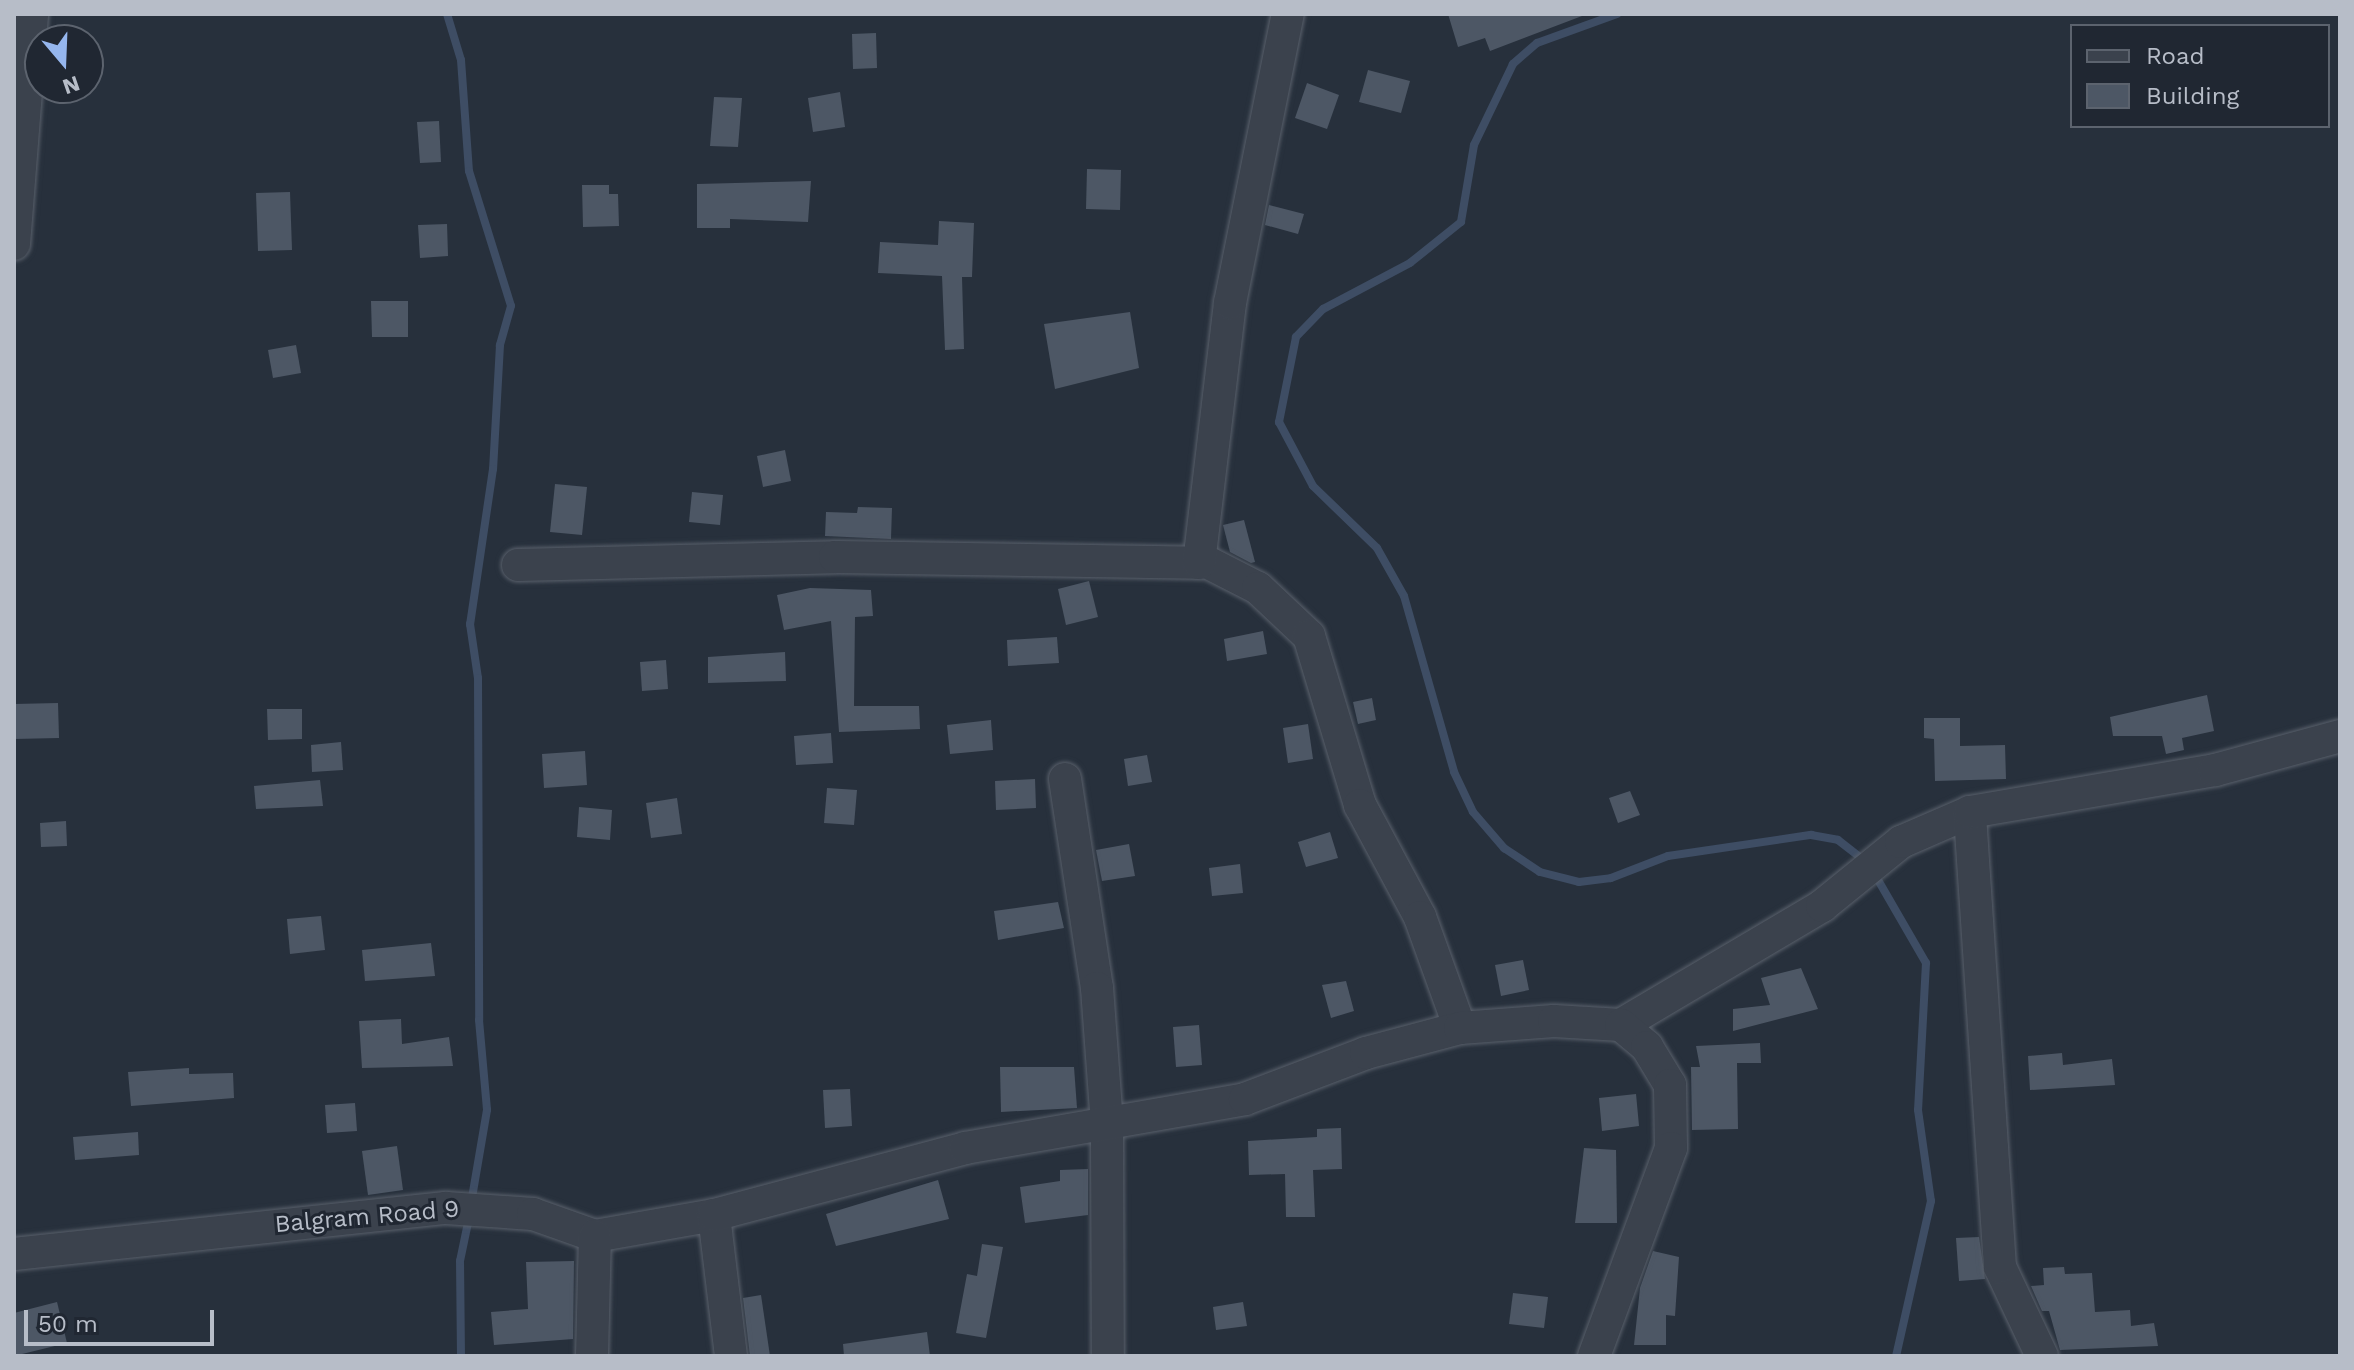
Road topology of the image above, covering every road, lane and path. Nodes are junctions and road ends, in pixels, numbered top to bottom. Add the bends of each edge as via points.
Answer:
1 (32, 14) edge
2 (1288, 14) edge
3 (14, 244) edge
4 (1199, 558) junction
5 (518, 565) dead end
6 (2340, 736) edge
7 (1065, 779) dead end
8 (1970, 812) junction
9 (1621, 1025) junction
10 (1460, 1028) junction
11 (1107, 1123) junction
12 (714, 1215) junction
13 (595, 1236) junction
14 (14, 1254) edge
15 (592, 1356) edge
16 (731, 1356) edge
17 (1108, 1356) edge
18 (1594, 1356) edge
19 (2042, 1356) edge

1 - 3 street
2 - 4 street via 1230,303
4 - 5 street via 1120,567 835,557
4 - 10 street via 1258,588 1309,636 1360,805 1420,917
6 - 8 street via 2215,770
7 - 11 street via 1097,988
8 - 9 street via 1901,842 1822,906
8 - 19 street via 2000,1267
9 - 10 street
9 - 18 street via 1647,1047 1670,1085 1671,1148
10 - 11 street via 1366,1053 1245,1099
11 - 12 street via 965,1148
11 - 17 street
12 - 13 street
12 - 16 street
13 - 14 street, Balgram Road 9 via 558,1220 485,1208 446,1208
13 - 15 street

